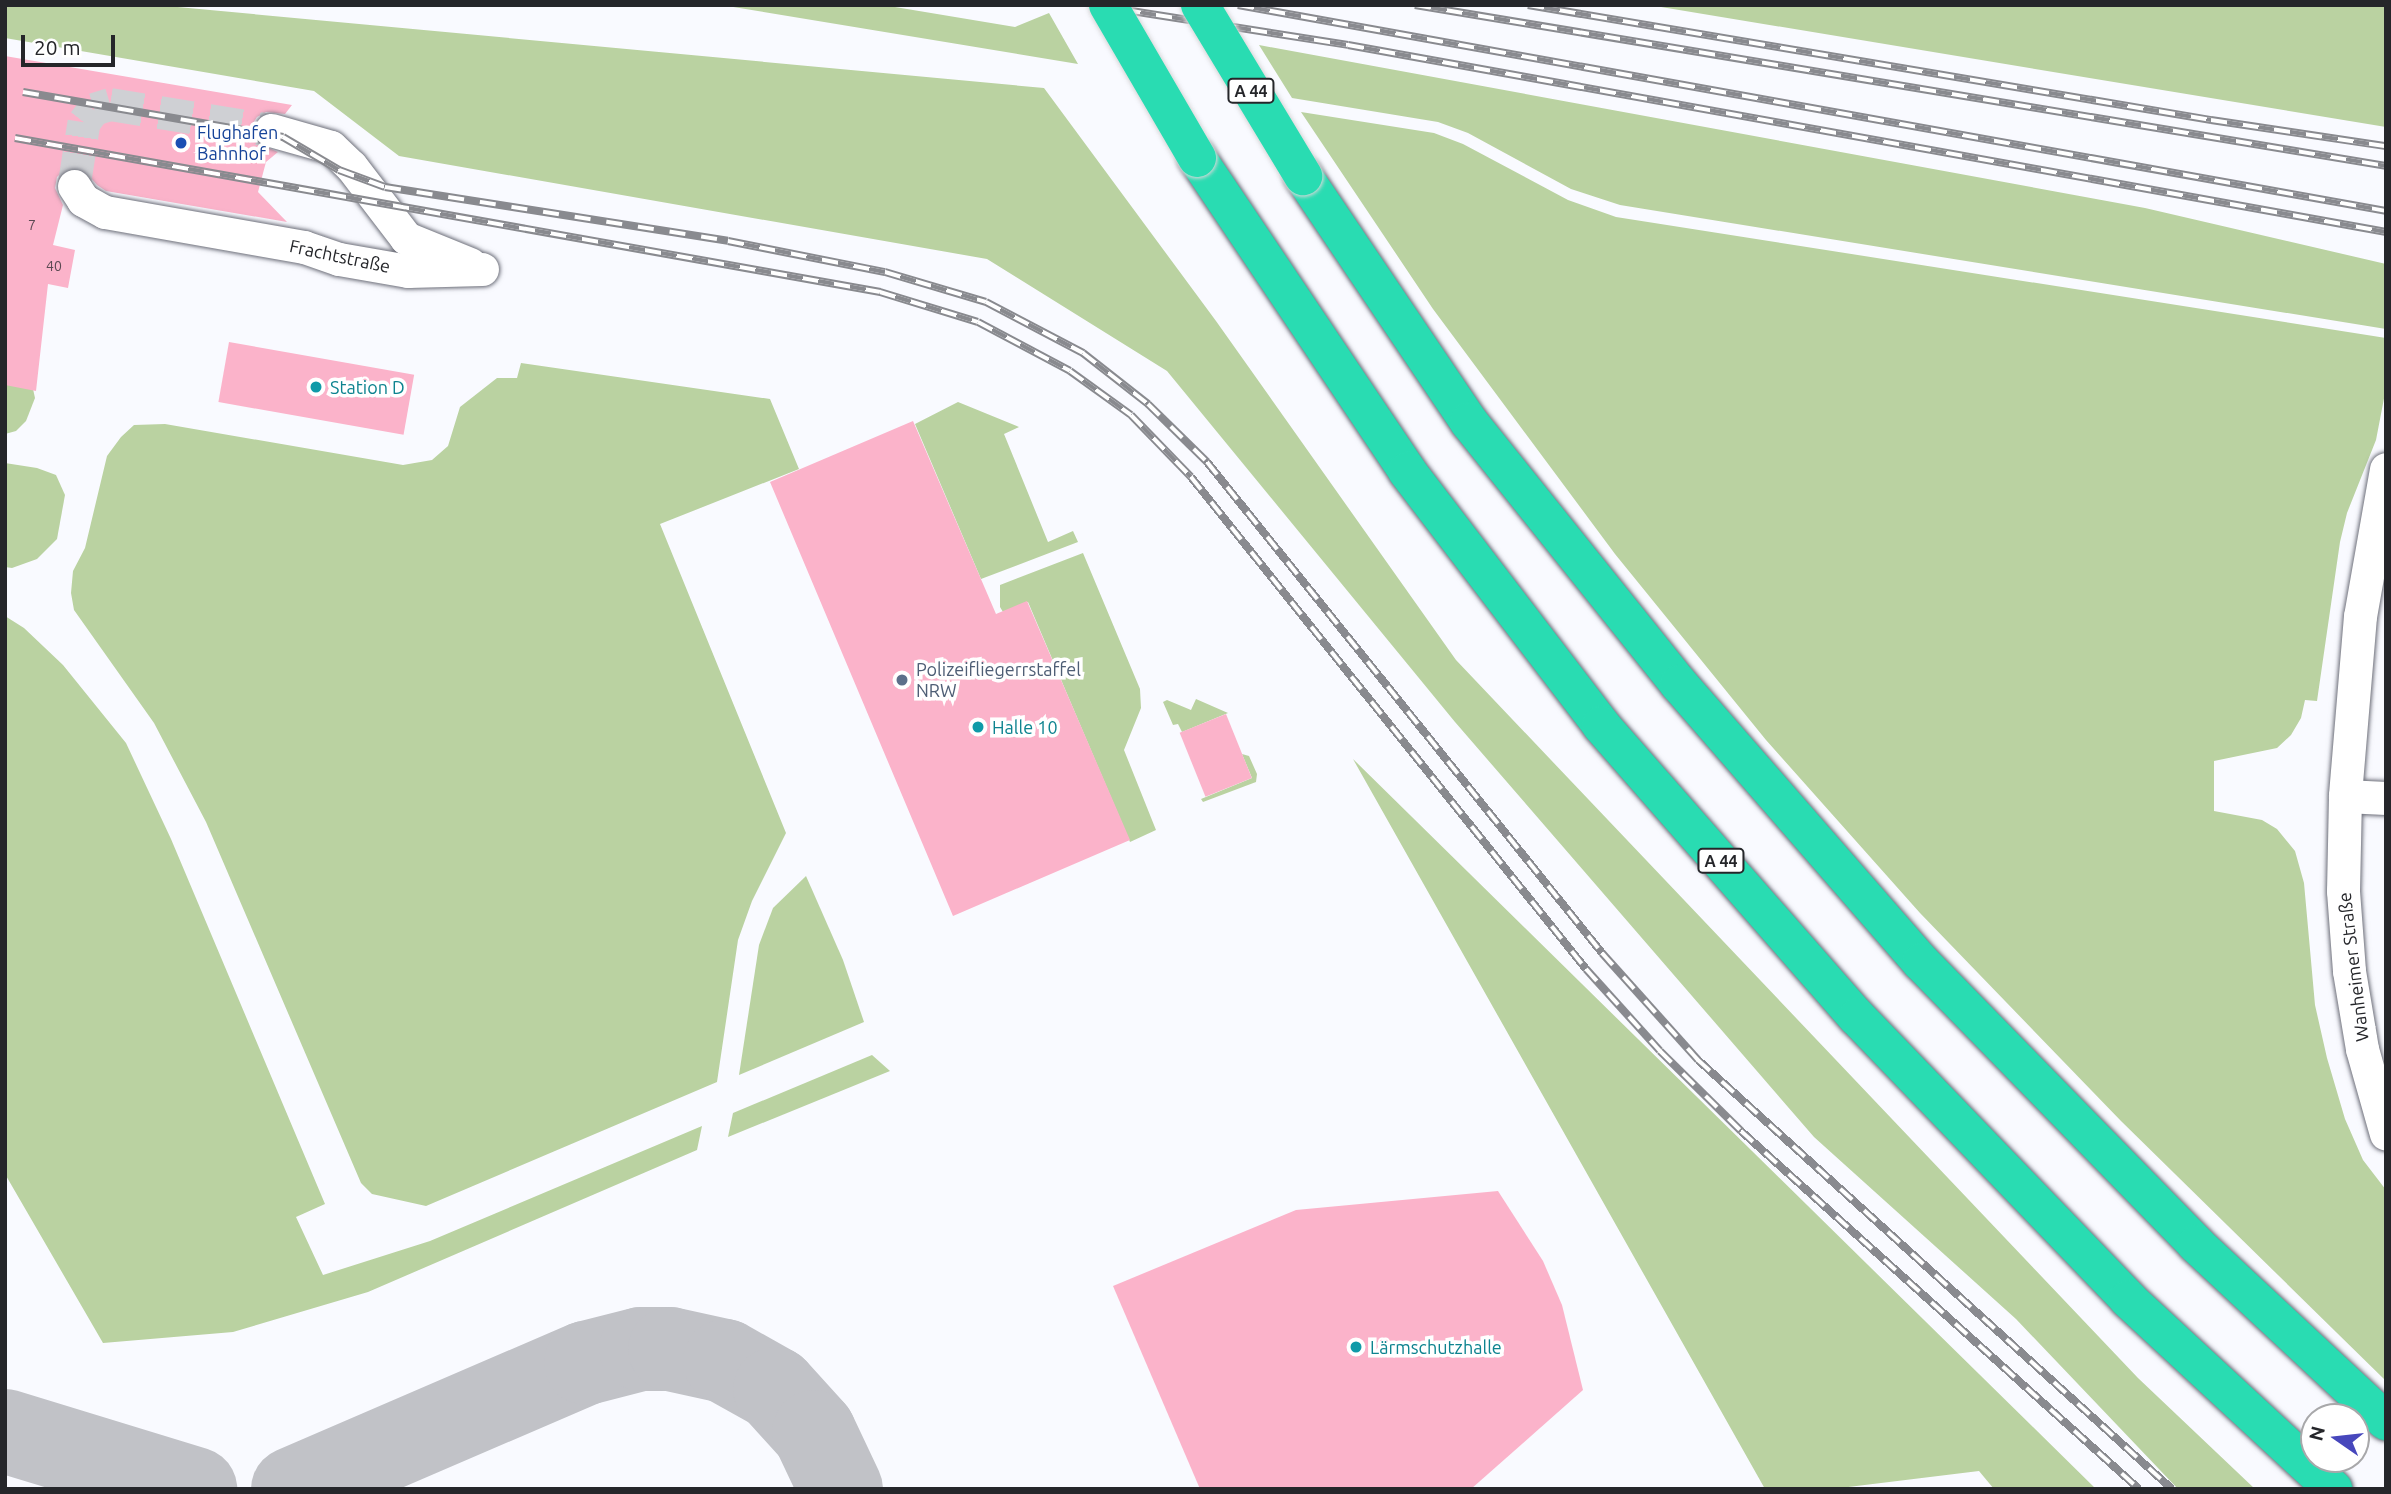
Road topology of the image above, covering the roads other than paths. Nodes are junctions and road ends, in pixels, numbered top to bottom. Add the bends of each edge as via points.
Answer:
1 (1108, 5) edge
2 (1200, 5) edge
3 (271, 130) tunnel mouth
4 (74, 186) dead end
5 (2386, 469) edge
6 (2345, 796) junction
7 (2386, 798) edge
8 (2386, 1134) edge
9 (2386, 1421) edge
10 (2333, 1489) edge

1 - 10 highway, A 44, bridge via 1197,158 1408,471 1601,725 1866,1027 2128,1299
2 - 9 highway, A 44, bridge via 1303,176 1469,422 1679,684 1921,962 2196,1244
3 - 4 street, Frachtstraße via 331,147 406,238 482,269 408,271 340,259 304,247 105,212 83,200
5 - 6 street, Wanheimer Straße via 2360,616
6 - 7 street
6 - 8 street, Wanheimer Straße via 2343,891 2349,971 2362,1049

